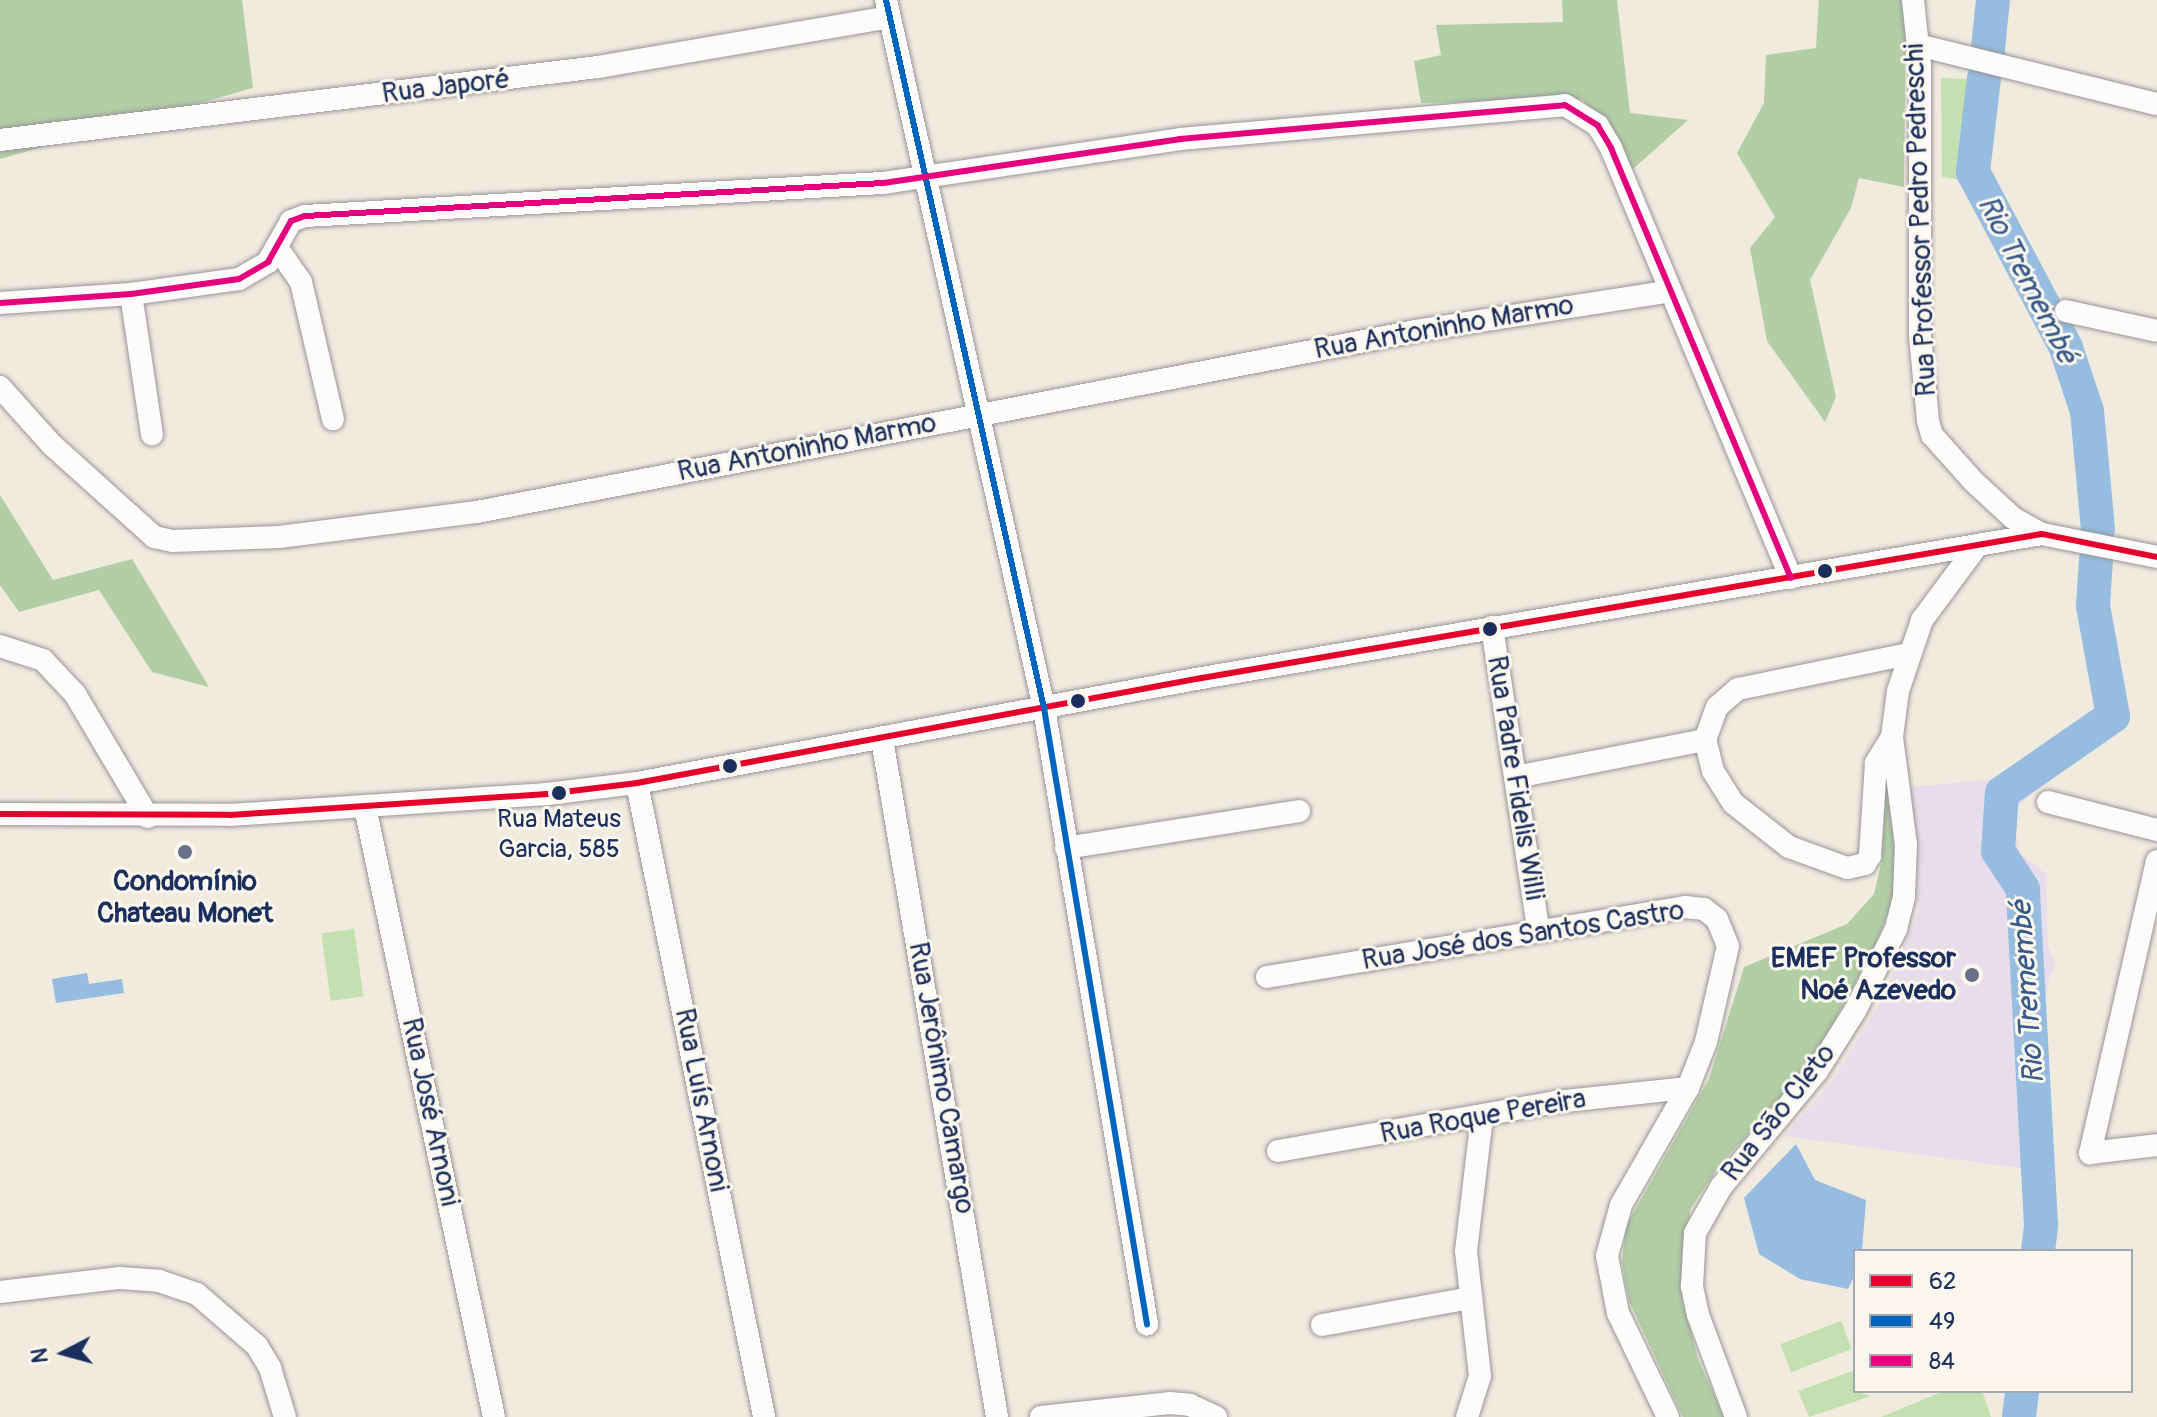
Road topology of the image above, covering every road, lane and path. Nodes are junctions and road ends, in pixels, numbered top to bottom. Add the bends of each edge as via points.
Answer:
1 (1913, 0) edge
2 (888, 8) edge
3 (1918, 45) junction
4 (2157, 104) edge
5 (0, 140) edge
6 (924, 179) junction
7 (278, 249) junction
8 (1670, 291) junction
9 (131, 294) junction
10 (0, 303) edge
11 (2066, 311) dead end
12 (2157, 331) edge
13 (0, 387) edge
14 (979, 416) junction
15 (333, 419) dead end
16 (152, 434) dead end
17 (2042, 534) junction
18 (1977, 546) junction
19 (2157, 557) edge
20 (1791, 578) junction
21 (1492, 627) junction
22 (0, 646) edge
23 (1908, 654) junction
24 (1044, 708) junction
25 (1892, 737) junction
26 (882, 739) junction
27 (1705, 740) junction
28 (1516, 777) junction
29 (637, 783) junction
30 (2048, 802) dead end
31 (365, 807) junction
32 (1299, 811) dead end
33 (0, 814) edge
34 (148, 817) junction
35 (2157, 830) edge
36 (1066, 848) junction
37 (2157, 861) edge
38 (1538, 929) junction
39 (1267, 977) dead end
40 (1688, 1088) junction
41 (1482, 1117) junction
42 (2157, 1145) edge
43 (1278, 1151) dead end
44 (0, 1292) edge
45 (1471, 1298) junction
46 (1147, 1324) dead end
47 (1322, 1325) dead end
48 (285, 1417) edge
49 (494, 1417) edge
50 (764, 1417) edge
51 (997, 1417) edge
52 (1041, 1417) edge
53 (1216, 1417) edge
54 (1467, 1417) edge
55 (1668, 1417) edge
56 (1736, 1417) edge

1 - 3 street, Rua Professor Pedro Pedreschi
2 - 5 street, Rua Japoré via 598,67
2 - 6 street
3 - 4 street
3 - 17 street, Rua Professor Pedro Pedreschi via 1920,322 1928,421 1932,435 1974,482 2013,518
6 - 7 street via 305,216 291,221
6 - 8 street via 1180,139 1565,105 1590,119 1604,137
6 - 14 street
7 - 9 street via 268,262 239,279
7 - 15 street via 301,282
8 - 14 street, Rua Antoninho Marmo via 1416,331
8 - 20 street
9 - 10 street
9 - 16 street
11 - 12 street
13 - 14 street, Rua Antoninho Marmo via 142,530 173,541 367,529 477,512
14 - 24 street
17 - 18 street
17 - 19 street
18 - 20 street
18 - 23 street, Rua São Cleto via 1922,620
20 - 21 street
21 - 24 street
21 - 28 street, Rua Padre Fidelis Willi
22 - 34 street via 43,660 75,694
23 - 25 street, Rua São Cleto
23 - 27 street via 1738,689 1717,707
24 - 26 street
24 - 36 street
25 - 27 street via 1876,763 1870,856 1865,864 1847,868 1789,847 1733,803 1713,771
25 - 56 street, Rua São Cleto via 1906,845 1904,896 1896,929 1826,1057 1721,1187 1695,1233 1692,1286 1698,1315
26 - 29 street
26 - 51 street, Rua Jerônimo Camargo
27 - 28 street
28 - 38 street, Rua Padre Fidelis Willi
29 - 31 street via 454,804
29 - 50 street, Rua Luís Arnoni
30 - 35 street
31 - 34 street
31 - 49 street, Rua José Arnoni
32 - 36 street
33 - 34 street
36 - 46 street
37 - 42 street via 2090,1153
38 - 39 street, Rua José dos Santos Castro
38 - 40 street, Rua José dos Santos Castro via 1685,907 1704,909 1717,919 1728,946 1722,985
40 - 41 street, Rua Roque Pereira via 1623,1092
40 - 55 street, Rua José dos Santos Castro via 1621,1205 1607,1256 1618,1313
41 - 43 street, Rua Roque Pereira
41 - 45 street via 1467,1228
44 - 48 street via 120,1278 159,1281 197,1294 257,1346
45 - 47 street
45 - 54 street via 1480,1376
52 - 53 street via 1169,1403 1190,1405

